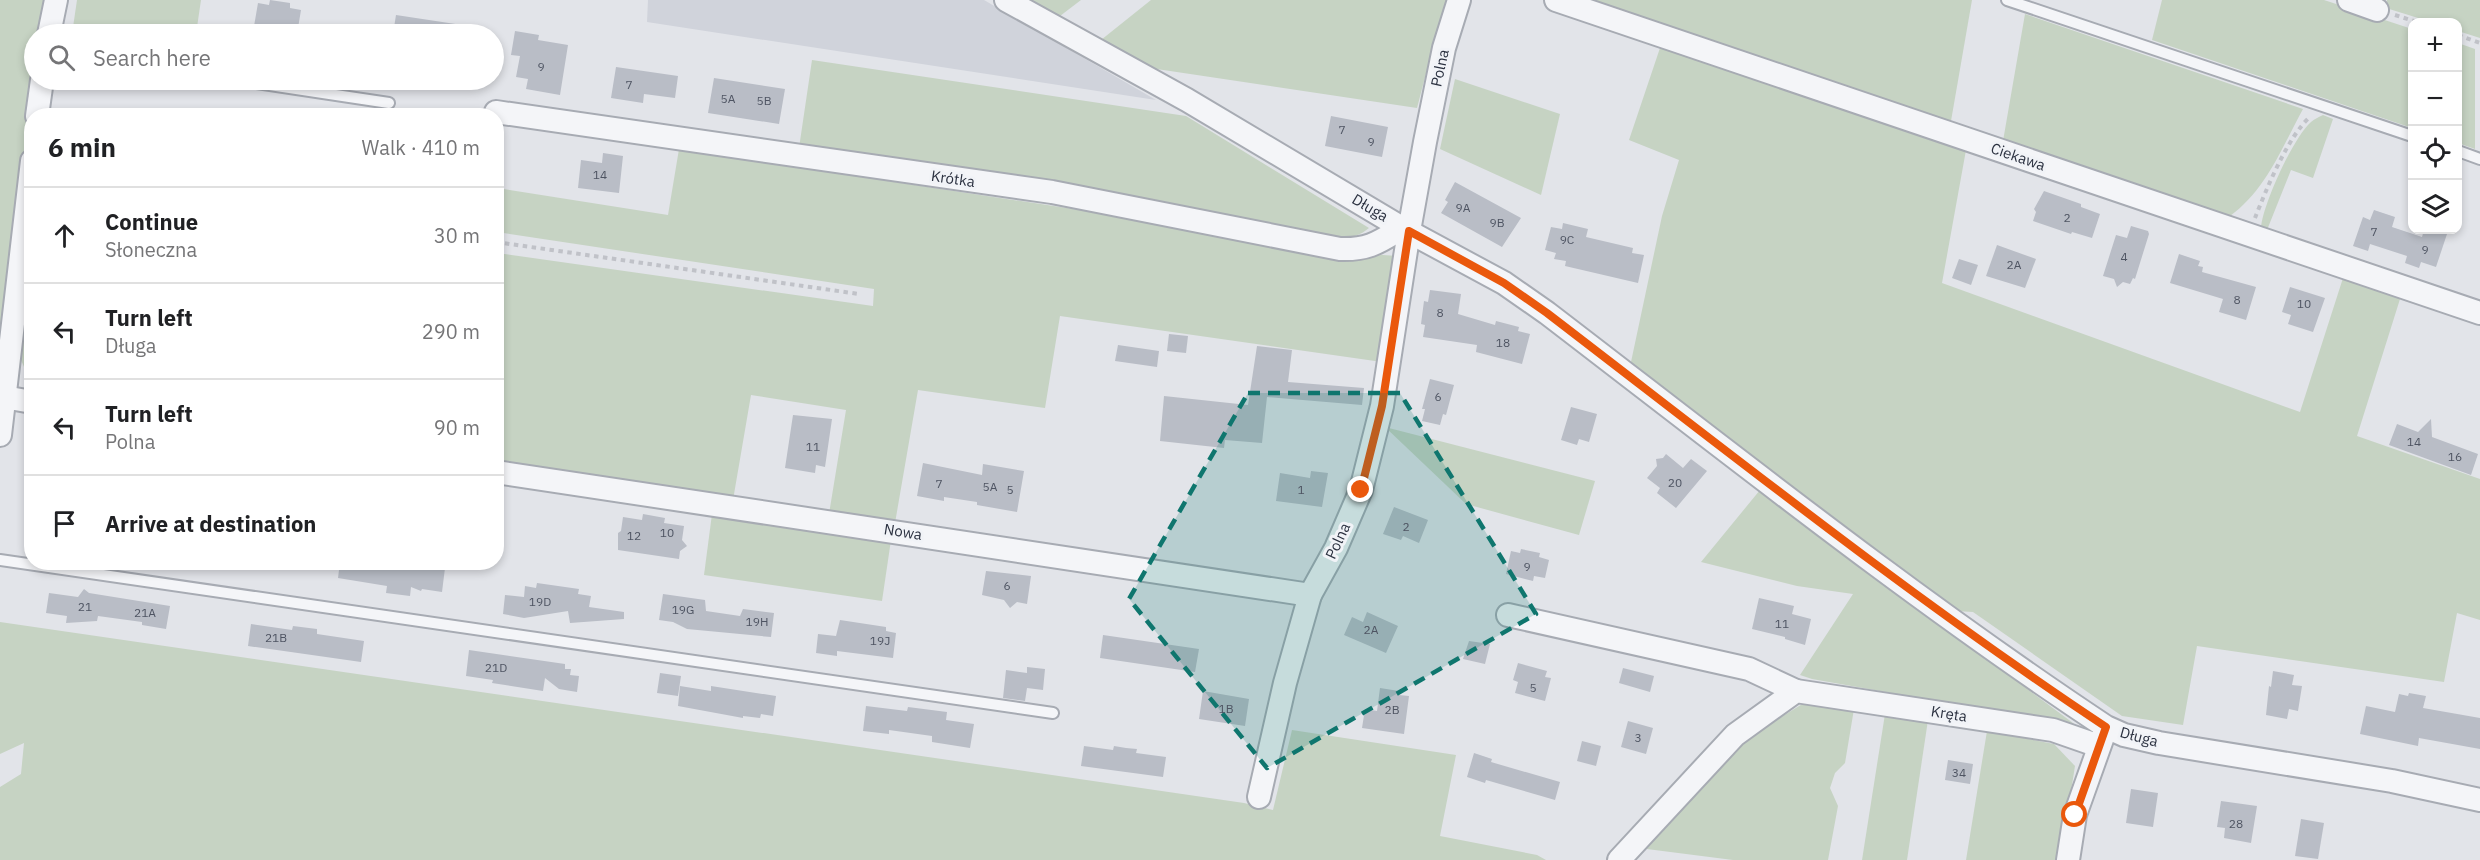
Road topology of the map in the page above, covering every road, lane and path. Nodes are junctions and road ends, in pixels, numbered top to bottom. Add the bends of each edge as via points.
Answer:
1 (56, 0) edge
2 (1006, 0) edge
3 (1459, 0) edge
4 (1556, 0) edge
5 (2007, 0) edge
6 (2349, 0) edge
7 (2377, 9) dead end
8 (51, 24) edge
9 (2462, 37) edge
10 (2480, 43) edge
11 (41, 90) edge
12 (303, 90) edge
13 (389, 103) dead end
14 (2327, 107) junction
15 (38, 108) edge
16 (504, 113) edge
17 (2408, 135) edge
18 (2462, 153) edge
19 (2480, 159) edge
20 (24, 228) edge
21 (1405, 229) junction
22 (2248, 235) junction
23 (504, 243) edge
24 (859, 294) dead end
25 (2480, 313) edge
26 (4, 397) junction
27 (24, 401) edge
28 (0, 435) edge
29 (504, 473) edge
30 (0, 560) edge
31 (24, 563) edge
32 (69, 570) edge
33 (1310, 595) junction
34 (1508, 615) dead end
35 (1796, 691) junction
36 (1053, 713) dead end
37 (2103, 736) junction
38 (1259, 797) dead end
39 (2480, 800) edge
40 (1619, 860) edge
41 (2068, 860) edge

1 - 8 street
2 - 21 street, Długa via 1187,100
3 - 21 street, Polna via 1444,48
4 - 22 street, Ciekawa
5 - 14 lane
6 - 7 street
9 - 10 path
11 - 15 street
12 - 13 lane
14 - 17 lane
14 - 22 path via 2304,122 2296,134
16 - 21 street, Krótka via 1052,192 1340,249 1374,246
18 - 19 lane
20 - 26 street
21 - 33 street, Polna via 1382,406 1361,490
21 - 37 street, Długa via 1504,283 1547,313
22 - 25 street, Ciekawa
23 - 24 path
26 - 27 street
26 - 28 street
29 - 33 street, Nowa
30 - 31 lane
32 - 36 lane
33 - 38 street, Polna
34 - 35 street, Kręta via 1749,669
35 - 37 street, Kręta
35 - 40 street via 1734,735
37 - 39 street, Długa via 2124,735
37 - 41 street via 2075,815

